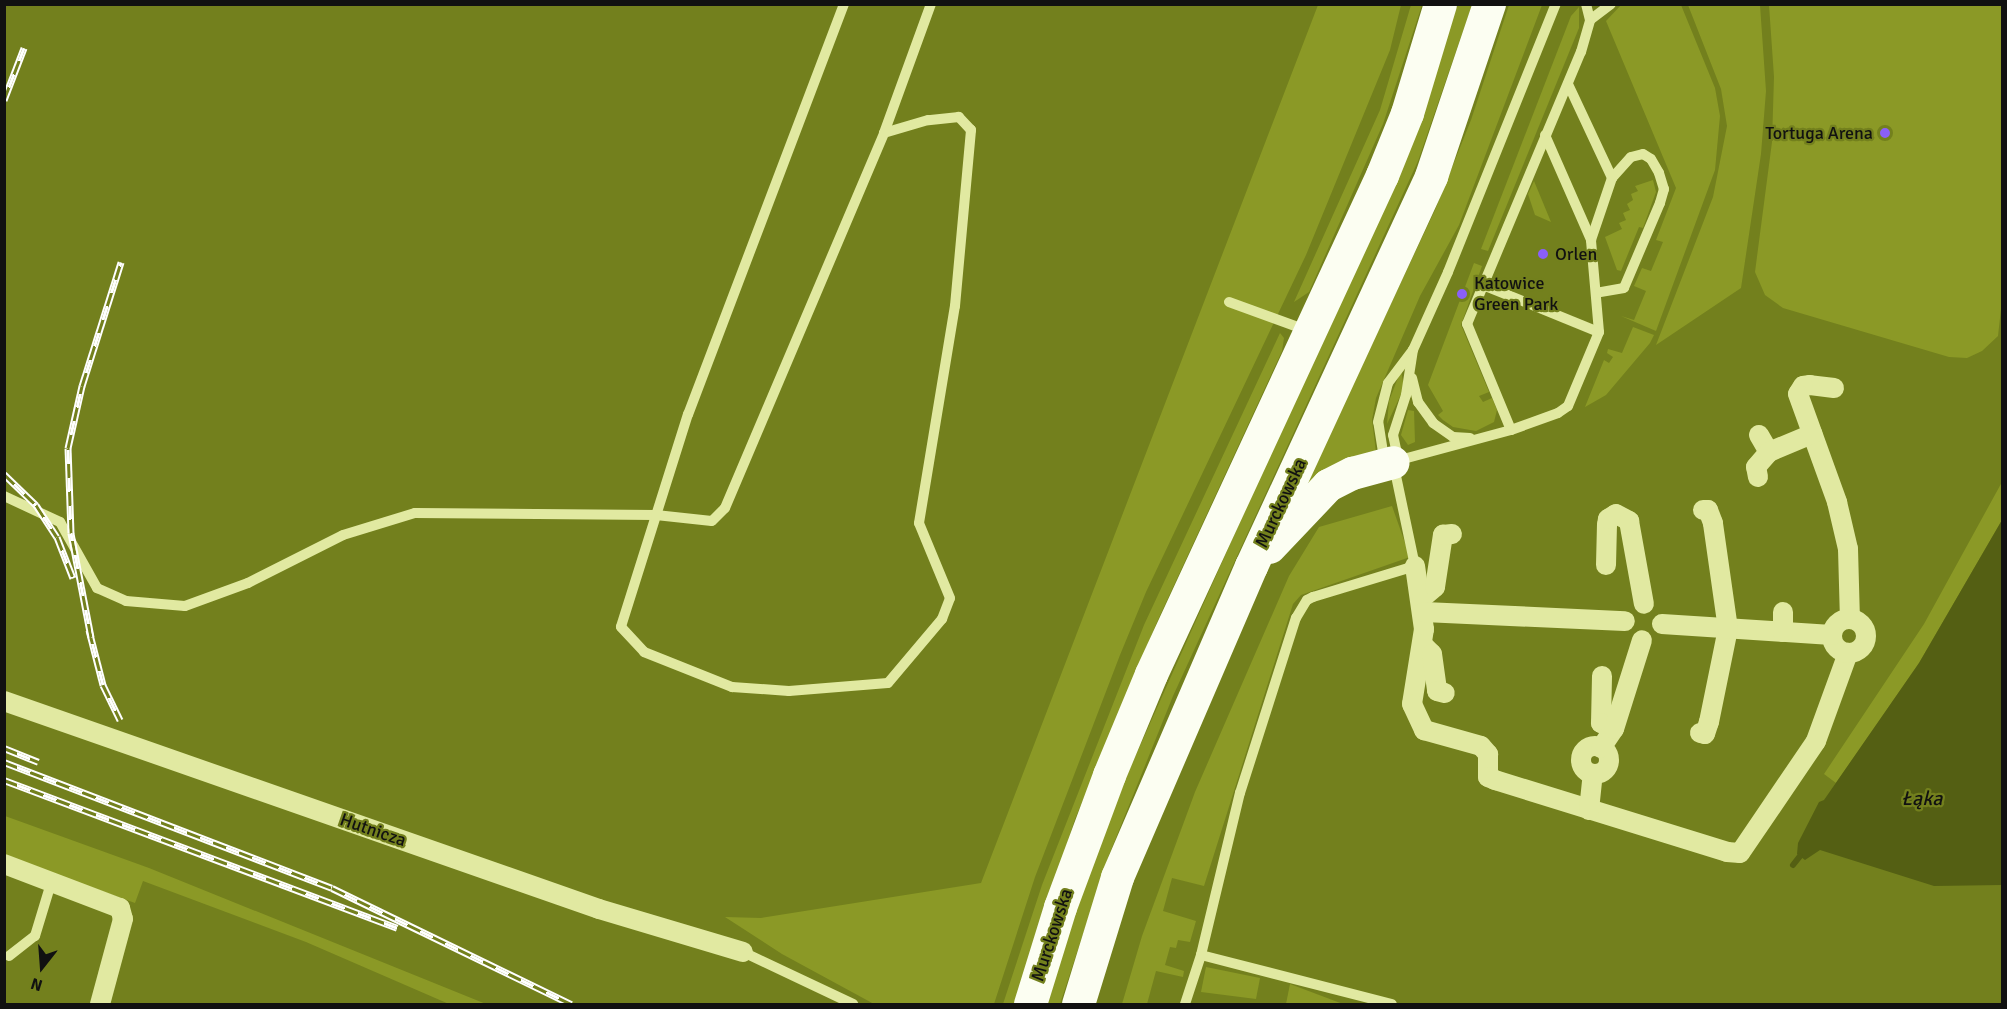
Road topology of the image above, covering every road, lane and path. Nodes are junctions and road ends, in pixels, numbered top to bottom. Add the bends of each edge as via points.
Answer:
1 (844, 4) edge
2 (931, 4) edge
3 (1440, 4) edge
4 (1489, 4) edge
5 (1556, 4) edge
6 (1586, 4) edge
7 (1611, 4) edge
8 (1590, 20) junction
9 (1568, 84) junction
10 (884, 133) junction
11 (1545, 135) junction
12 (1612, 178) junction
13 (1591, 240) junction
14 (1482, 285) junction
15 (1597, 293) junction
16 (1229, 302) dead end
17 (1309, 332) junction
18 (1599, 332) junction
19 (1413, 350) junction
20 (1834, 388) dead end
21 (1511, 430) junction
22 (1812, 434) junction
23 (1479, 439) junction
24 (1393, 462) junction
25 (1758, 477) dead end
26 (4, 496) edge
27 (1703, 510) dead end
28 (656, 515) junction
29 (1452, 534) dead end
30 (1606, 565) dead end
31 (1251, 566) junction
32 (1415, 566) junction
33 (1644, 604) junction
34 (1423, 605) junction
35 (1783, 612) dead end
36 (1850, 619) junction
37 (1625, 621) junction
38 (1662, 624) junction
39 (1728, 629) junction
40 (1783, 632) junction
41 (1832, 635) junction
42 (1642, 640) junction
43 (1422, 644) junction
44 (1848, 653) junction
45 (1602, 675) dead end
46 (1445, 693) dead end
47 (4, 701) edge
48 (1614, 729) junction
49 (1700, 733) dead end
50 (1589, 810) junction
51 (4, 864) edge
52 (52, 880) junction
53 (743, 952) joint
54 (1202, 955) junction
55 (9, 956) dead end
56 (100, 1005) edge
57 (853, 1005) edge
58 (1030, 1005) edge
59 (1078, 1005) edge
60 (1185, 1005) edge
61 (1392, 1005) edge

1 - 28 lane via 688,414
2 - 10 lane
3 - 17 highway, Murckowska via 1407,113
4 - 31 highway, Murckowska via 1431,176
5 - 19 lane
6 - 8 lane
7 - 8 lane
8 - 9 lane
9 - 11 lane
9 - 12 lane
10 - 28 lane via 725,508 712,521
10 - 28 lane via 928,120 959,117 971,130 956,306 919,523 950,597 942,619 888,682 789,691 732,687 644,652 621,627
11 - 13 lane
11 - 14 lane
12 - 13 lane
12 - 15 lane via 1631,157 1643,154 1651,159 1664,189 1624,288
13 - 15 lane
14 - 18 lane
14 - 21 lane via 1467,324
15 - 18 lane
16 - 17 lane
17 - 58 highway, Murckowska via 1118,754 1060,907
18 - 21 lane via 1568,406
19 - 23 lane via 1412,385 1426,414 1453,437
19 - 24 lane via 1406,395 1393,435
19 - 24 lane via 1388,383 1378,422 1383,452
20 - 22 street via 1803,386 1798,394
21 - 23 lane
22 - 25 street via 1764,443 1756,467
22 - 36 street via 1837,502 1848,549
23 - 24 lane
24 - 31 highway via 1352,473 1328,485
24 - 32 lane
26 - 28 lane via 60,522 97,588 126,601 185,606 248,583 342,535 415,513
27 - 39 street via 1708,510 1713,523
29 - 34 street via 1443,535 1435,587
30 - 33 street via 1606,525 1616,514 1629,521
31 - 59 highway, Murckowska via 1117,877
32 - 34 street
32 - 54 lane via 1313,597 1304,604 1262,716
33 - 37 street via 1631,609
33 - 38 street via 1655,608
34 - 37 street
34 - 43 street
35 - 40 street
36 - 41 street via 1841,621
36 - 44 street via 1861,623 1866,633 1865,645
37 - 42 street via 1629,633
38 - 39 street
38 - 42 street via 1653,638
39 - 40 street
39 - 49 street via 1709,722 1705,734
40 - 41 street
41 - 44 street via 1835,646
42 - 48 street
43 - 46 street via 1432,654 1437,691
43 - 50 street via 1412,704 1424,730 1481,746 1488,754 1488,777
44 - 50 street via 1816,741 1740,854
45 - 48 street via 1601,723
47 - 53 street, Hutnicza via 599,909
48 - 50 street via 1601,747 1593,746 1580,758 1582,767 1593,774
51 - 52 street
52 - 55 lane via 35,936
52 - 56 street via 120,908 123,919
53 - 57 lane
54 - 60 lane
54 - 61 lane

